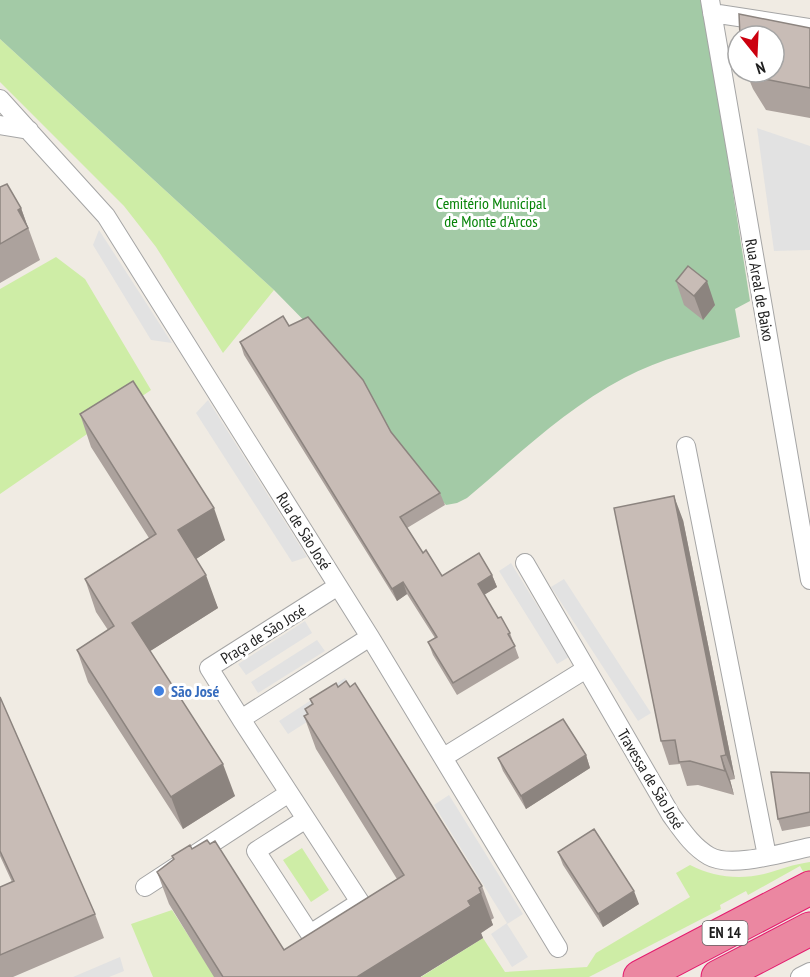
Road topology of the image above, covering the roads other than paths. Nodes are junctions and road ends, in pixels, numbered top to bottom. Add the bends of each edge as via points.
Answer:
1 (711, 6) edge
2 (810, 28) edge
3 (0, 99) edge
4 (0, 125) edge
5 (28, 130) junction
6 (686, 446) dead end
7 (525, 563) dead end
8 (810, 580) edge
9 (338, 586) junction
10 (370, 637) junction
11 (586, 669) junction
12 (241, 719) junction
13 (444, 757) junction
14 (289, 793) junction
15 (306, 819) junction
16 (810, 847) edge
17 (767, 856) junction
18 (144, 886) dead end
19 (810, 888) edge
20 (810, 929) edge
21 (558, 948) dead end
22 (810, 972) edge
23 (640, 977) edge
24 (718, 977) edge
25 (800, 977) edge

1 - 2 street
1 - 8 street, Rua Areal de Baixo
3 - 5 street, Rua de São José
4 - 5 street
5 - 9 street, Rua de São José via 106,216
6 - 17 street
7 - 11 street, Travessa de São José
9 - 10 street, Rua de São José
9 - 12 street, Praça de São José via 209,668
10 - 12 street
10 - 13 street, Rua de São José
11 - 13 street
11 - 17 street, Travessa de São José via 671,815 691,842 710,857 728,860
12 - 14 street, Praça de São José
13 - 21 street, Rua de São José
14 - 15 street, Praça de São José
14 - 18 street
15 - 15 street, Praça de São José via 360,902 310,934 256,851
16 - 17 street, Travessa de São José
19 - 23 highway, EN 14
20 - 24 highway, EN 14
22 - 25 street

